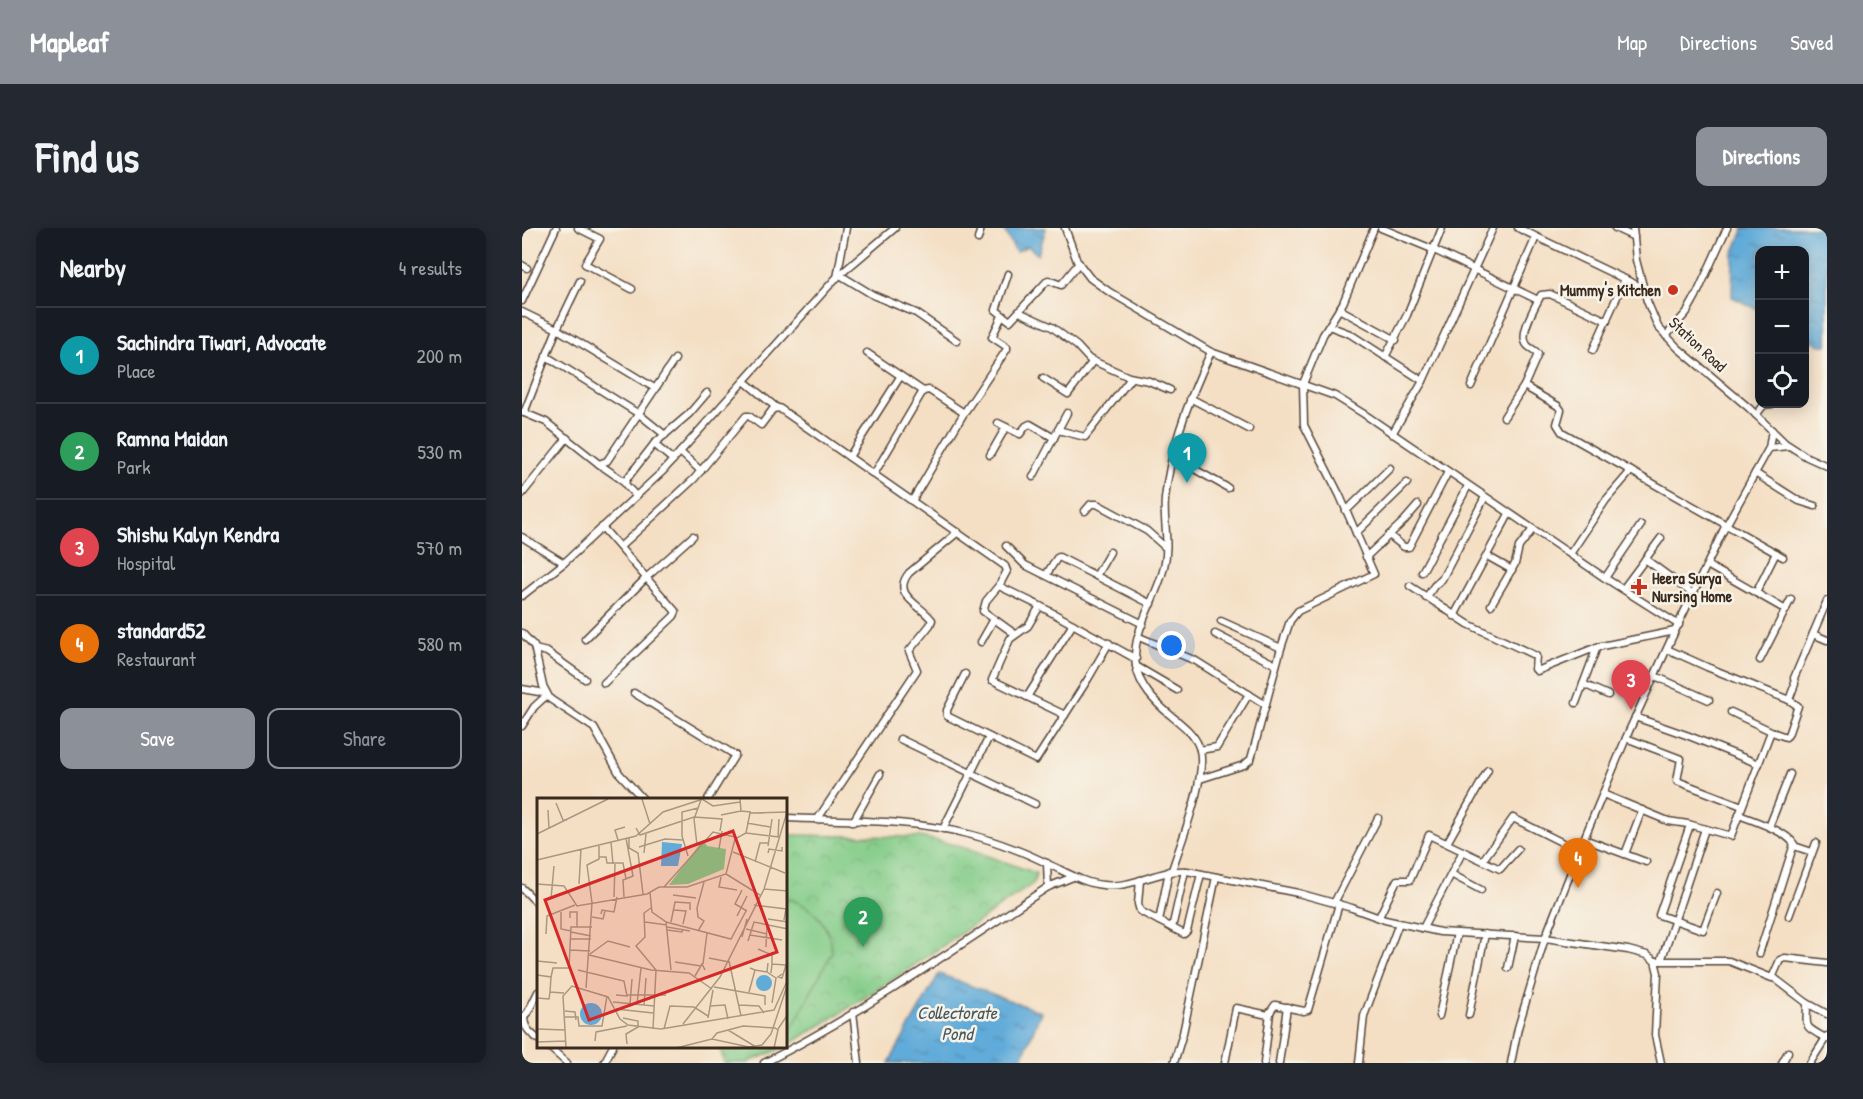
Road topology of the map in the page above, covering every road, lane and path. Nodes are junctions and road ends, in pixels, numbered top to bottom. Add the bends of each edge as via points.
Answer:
1 (556, 228) edge
2 (578, 228) edge
3 (846, 228) edge
4 (895, 228) edge
5 (981, 228) edge
6 (1065, 228) edge
7 (1374, 228) edge
8 (1381, 228) edge
9 (1442, 228) edge
10 (1493, 228) edge
11 (1518, 228) edge
12 (1616, 228) edge
13 (1633, 228) edge
14 (1727, 228) edge
15 (1536, 237) junction
16 (1634, 237) junction
17 (978, 239) dead end
18 (1432, 249) junction
19 (1079, 263) junction
20 (1474, 269) junction
21 (1008, 274) dead end
22 (838, 277) junction
23 (1625, 279) junction
24 (580, 281) dead end
25 (1643, 288) junction
26 (632, 289) dead end
27 (1514, 290) junction
28 (1538, 300) junction
29 (522, 301) edge
30 (1339, 309) junction
31 (522, 312) edge
32 (1019, 312) junction
33 (1002, 316) junction
34 (1607, 321) junction
35 (1329, 326) junction
36 (556, 329) junction
37 (1666, 336) junction
38 (1396, 340) junction
39 (957, 341) dead end
40 (1593, 350) dead end
41 (1211, 352) junction
42 (867, 353) dead end
43 (546, 356) junction
44 (1385, 357) junction
45 (675, 359) dead end
46 (1093, 360) junction
47 (900, 377) junction
48 (1043, 378) dead end
49 (1131, 378) junction
50 (744, 381) junction
51 (1423, 381) junction
52 (1303, 384) junction
53 (1472, 386) dead end
54 (1524, 386) junction
55 (656, 389) junction
56 (1170, 390) dead end
57 (923, 391) junction
58 (706, 393) dead end
59 (1190, 398) junction
60 (777, 408) junction
61 (1761, 408) edge
62 (523, 412) edge
63 (964, 413) junction
64 (1067, 413) dead end
65 (639, 414) junction
66 (1756, 414) junction
67 (1504, 417) dead end
68 (998, 423) dead end
69 (1006, 427) junction
70 (1249, 429) dead end
71 (1058, 430) junction
72 (1772, 430) junction
73 (1392, 434) junction
74 (665, 435) junction
75 (567, 438) junction
76 (1054, 438) junction
77 (654, 444) junction
78 (1790, 446) junction
79 (1769, 448) junction
80 (680, 452) junction
81 (990, 455) dead end
82 (849, 457) junction
83 (1173, 457) junction
84 (673, 460) junction
85 (599, 464) junction
86 (1827, 466) edge
87 (1390, 468) dead end
88 (701, 471) junction
89 (1631, 471) junction
90 (1448, 472) junction
91 (874, 474) junction
92 (1755, 474) junction
93 (1033, 477) dead end
94 (624, 482) junction
95 (1407, 483) dead end
96 (1468, 486) junction
97 (1228, 488) dead end
98 (522, 494) edge
99 (636, 496) junction
100 (1485, 497) junction
101 (912, 501) junction
102 (1418, 505) dead end
103 (1815, 506) dead end
104 (1085, 511) dead end
105 (1346, 511) junction
106 (1509, 514) junction
107 (1727, 524) junction
108 (1641, 525) dead end
109 (602, 527) junction
110 (1533, 530) junction
111 (958, 532) junction
112 (1356, 533) junction
113 (1389, 535) junction
114 (693, 536) dead end
115 (522, 537) edge
116 (1661, 538) dead end
117 (1006, 546) dead end
118 (620, 547) junction
119 (1166, 548) junction
120 (1110, 552) dead end
121 (1776, 553) junction
122 (1570, 554) junction
123 (1487, 556) junction
124 (1366, 557) junction
125 (1783, 557) dead end
126 (1645, 559) junction
127 (564, 563) junction
128 (1707, 565) junction
129 (1512, 570) junction
130 (1422, 572) dead end
131 (1046, 575) junction
132 (1096, 576) junction
133 (646, 578) junction
134 (1605, 578) junction
135 (1000, 584) junction
136 (1410, 586) dead end
137 (1623, 589) junction
138 (1756, 593) junction
139 (1693, 594) junction
140 (522, 596) edge
141 (1426, 598) junction
142 (1791, 599) dead end
143 (1827, 601) edge
144 (1151, 604) junction
145 (1491, 605) dead end
146 (1040, 606) junction
147 (1786, 610) junction
148 (1454, 616) junction
149 (994, 619) junction
150 (1221, 621) dead end
151 (1073, 624) junction
152 (1143, 624) junction
153 (1677, 628) junction
154 (522, 633) edge
155 (1015, 634) junction
156 (1215, 634) dead end
157 (1813, 634) junction
158 (1138, 637) junction
159 (585, 639) dead end
160 (1827, 640) edge
161 (981, 642) dead end
162 (1109, 644) junction
163 (1597, 647) junction
164 (1281, 648) junction
165 (535, 649) junction
166 (1667, 649) junction
167 (1760, 660) dead end
168 (1136, 662) junction
169 (1276, 665) junction
170 (965, 674) dead end
171 (1655, 676) junction
172 (585, 679) dead end
173 (604, 683) dead end
174 (1583, 684) junction
175 (522, 689) edge
176 (1177, 690) dead end
177 (634, 693) dead end
178 (546, 694) junction
179 (1249, 694) junction
180 (1608, 695) dead end
181 (1027, 697) junction
182 (1709, 700) dead end
183 (1789, 700) junction
184 (1576, 703) dead end
185 (1266, 705) junction
186 (1731, 712) dead end
187 (1065, 714) junction
188 (1635, 717) junction
189 (522, 726) edge
190 (1774, 732) junction
191 (989, 737) junction
192 (1626, 738) junction
193 (900, 739) dead end
194 (1200, 750) junction
195 (1759, 764) junction
196 (1488, 770) dead end
197 (880, 774) dead end
198 (972, 774) junction
199 (1790, 774) dead end
200 (1200, 779) junction
201 (1603, 794) junction
202 (642, 798) edge
203 (709, 798) edge
204 (1035, 804) dead end
205 (1742, 806) junction
206 (1642, 810) junction
207 (1739, 815) junction
208 (788, 818) edge
209 (1378, 818) dead end
210 (817, 820) junction
211 (852, 822) junction
212 (1690, 825) junction
213 (1769, 827) junction
214 (943, 829) junction
215 (1705, 829) junction
216 (1584, 839) junction
217 (1447, 843) junction
218 (1816, 843) dead end
219 (1794, 846) junction
220 (1518, 849) dead end
221 (1463, 851) junction
222 (1579, 851) junction
223 (1812, 852) junction
224 (1625, 854) junction
225 (1483, 860) junction
226 (1646, 862) dead end
227 (1047, 863) junction
228 (1171, 870) junction
229 (1185, 871) junction
230 (1201, 874) junction
231 (1451, 874) junction
232 (1073, 876) junction
233 (1215, 877) junction
234 (1140, 880) junction
235 (1048, 887) junction
236 (522, 888) edge
237 (1481, 890) dead end
238 (1718, 893) dead end
239 (537, 903) edge
240 (1337, 904) junction
241 (1789, 915) dead end
242 (1379, 917) junction
243 (1159, 921) junction
244 (1674, 921) junction
245 (1399, 922) junction
246 (1172, 928) junction
247 (1423, 928) junction
248 (1457, 933) junction
249 (1485, 934) junction
250 (1515, 936) junction
251 (1545, 938) junction
252 (1759, 954) dead end
253 (1658, 961) junction
254 (1827, 963) edge
255 (1508, 968) dead end
256 (1773, 977) junction
257 (537, 994) edge
258 (1807, 1004) junction
259 (1287, 1007) junction
260 (853, 1012) junction
261 (1270, 1012) junction
262 (1468, 1014) dead end
263 (1827, 1014) edge
264 (1439, 1016) dead end
265 (523, 1017) edge
266 (525, 1031) edge
267 (1827, 1038) edge
268 (549, 1048) edge
269 (613, 1048) edge
270 (1788, 1052) dead end
271 (780, 1055) junction
272 (567, 1063) edge
273 (604, 1063) edge
274 (764, 1063) edge
275 (778, 1063) edge
276 (859, 1063) edge
277 (1174, 1063) edge
278 (1225, 1063) edge
279 (1264, 1063) edge
280 (1279, 1063) edge
281 (1359, 1063) edge
282 (1511, 1063) edge
283 (1661, 1063) edge
284 (1782, 1063) edge
285 (1810, 1063) edge

1 - 29 street
2 - 26 street via 600,239 585,264
3 - 22 street
4 - 22 street
5 - 17 street
6 - 19 street
7 - 30 street
8 - 18 street
9 - 18 street
10 - 20 street
11 - 15 street
12 - 16 street
13 - 16 street, Station Road
14 - 37 street via 1696,297
15 - 23 street
15 - 27 street
16 - 25 street, Station Road
18 - 20 street
18 - 38 street
19 - 32 street via 1061,285 1048,280
19 - 41 street via 1090,278 1108,291
20 - 27 street
20 - 51 street
21 - 33 street via 996,310
22 - 39 street via 916,314
22 - 50 street
23 - 25 street
23 - 34 street
24 - 36 street
25 - 37 street, Station Road via 1658,327
27 - 28 street
27 - 53 street
28 - 34 street via 1546,293
28 - 54 street via 1524,336 1538,357
30 - 35 street
30 - 38 street
31 - 36 street
32 - 33 street via 1010,321
32 - 46 street via 1052,327
33 - 63 street via 992,337 1007,349
34 - 40 street
35 - 44 street via 1350,334
35 - 52 street
36 - 43 street
36 - 55 street
37 - 66 street, Station Road
38 - 44 street
41 - 52 street
41 - 59 street
42 - 47 street
43 - 62 street
43 - 65 street
44 - 51 street
45 - 55 street
46 - 48 street via 1068,394
46 - 49 street
47 - 57 street
47 - 82 street
49 - 56 street
49 - 71 street via 1085,437
50 - 60 street
50 - 80 street
51 - 73 street
52 - 73 street via 1335,396
52 - 105 street via 1304,425
54 - 67 street
54 - 89 street via 1558,406 1557,424 1562,432
55 - 65 street
57 - 63 street via 929,390
57 - 91 street
58 - 74 street
59 - 70 street
59 - 83 street
60 - 82 street
60 - 88 street via 761,424 746,416
61 - 66 street
62 - 75 street via 546,422
63 - 101 street
64 - 71 street
65 - 74 street
65 - 85 street via 607,460
66 - 72 street, Station Road
68 - 69 street
69 - 76 street via 1020,434 1030,424
69 - 81 street
71 - 76 street
72 - 78 street, Station Road
72 - 79 street
73 - 90 street
74 - 77 street
75 - 85 street
75 - 98 street
76 - 93 street
77 - 84 street
77 - 94 street
78 - 79 street
78 - 86 street, Station Road
79 - 92 street
80 - 84 street
80 - 88 street
82 - 91 street
83 - 97 street
83 - 119 street via 1165,500
84 - 99 street
85 - 94 street
87 - 105 street
88 - 118 street
89 - 107 street
89 - 122 street
90 - 96 street
90 - 113 street via 1409,547
91 - 101 street
92 - 103 street via 1799,501
92 - 107 street
94 - 99 street
95 - 112 street
96 - 100 street
96 - 130 street
99 - 109 street
100 - 106 street
100 - 141 street via 1442,579
101 - 111 street
102 - 113 street
104 - 119 street via 1091,504 1097,504 1147,531
105 - 112 street
106 - 110 street
106 - 123 street
107 - 121 street
107 - 128 street
108 - 134 street
109 - 118 street
109 - 127 street
110 - 122 street
110 - 129 street via 1519,547
111 - 135 street via 1007,568
111 - 210 street via 903,581 905,594 932,620 909,651 917,670
112 - 124 street
113 - 124 street
114 - 133 street
115 - 127 street
116 - 126 street
117 - 131 street via 1021,562
118 - 133 street
119 - 144 street via 1165,566
120 - 132 street
121 - 125 street
121 - 138 street
122 - 134 street
123 - 129 street
123 - 148 street
124 - 164 street via 1374,574 1298,611 1290,621
126 - 137 street
126 - 139 street
127 - 140 street
128 - 138 street
128 - 139 street
129 - 145 street
131 - 132 street via 1059,557
131 - 152 street
132 - 144 street
133 - 159 street
133 - 173 street via 676,614
134 - 137 street
135 - 146 street
135 - 149 street via 984,610
136 - 141 street
137 - 153 street
138 - 147 street
139 - 153 street
141 - 148 street
142 - 147 street
143 - 157 street
144 - 152 street
146 - 151 street
146 - 155 street via 1028,626
147 - 167 street
148 - 163 street via 1536,656 1536,671
149 - 155 street
149 - 161 street
150 - 164 street
151 - 162 street
151 - 181 street
152 - 158 street
153 - 163 street
153 - 166 street
154 - 165 street
155 - 181 street via 992,680
156 - 169 street
157 - 160 street
157 - 183 street
158 - 168 street
158 - 179 street via 1197,661
162 - 168 street
162 - 187 street
163 - 174 street
164 - 169 street
165 - 172 street via 547,652
165 - 178 street
166 - 171 street
166 - 183 street
168 - 176 street
168 - 194 street via 1144,688 1190,733
169 - 185 street
170 - 191 street via 946,715
171 - 182 street
171 - 188 street
174 - 180 street
174 - 184 street
175 - 178 street
177 - 203 street via 735,755
178 - 189 street
178 - 202 street via 594,728 616,768
179 - 185 street
179 - 194 street via 1217,747
181 - 187 street
183 - 190 street via 1798,706 1788,735
185 - 200 street via 1251,759 1244,765
186 - 190 street
187 - 191 street via 1036,760
188 - 192 street
188 - 195 street
190 - 195 street via 1769,735
191 - 198 street
192 - 201 street
192 - 205 street via 1681,759 1678,782
193 - 198 street
194 - 200 street
195 - 205 street
196 - 217 street
197 - 211 street
198 - 204 street
198 - 214 street
199 - 213 street
200 - 228 street
201 - 206 street
201 - 216 street
205 - 207 street
206 - 212 street
206 - 224 street
207 - 213 street
207 - 215 street via 1730,837
208 - 210 street
209 - 240 street
210 - 211 street
211 - 214 street
212 - 215 street
212 - 244 street via 1659,914
213 - 219 street via 1790,839
214 - 227 street via 974,835
215 - 244 street
216 - 222 street
216 - 224 street
217 - 221 street
217 - 242 street via 1429,836 1410,880 1397,881
218 - 223 street
219 - 223 street
219 - 252 street
220 - 225 street via 1501,869
221 - 225 street
221 - 231 street
222 - 225 street via 1512,818
222 - 251 street
223 - 241 street
224 - 226 street
227 - 232 street
227 - 235 street
228 - 229 street
228 - 234 street
228 - 243 street
229 - 230 street
229 - 246 street
230 - 233 street
230 - 246 street via 1186,933
231 - 237 street
231 - 247 street
232 - 234 street via 1117,886
232 - 235 street
233 - 240 street
233 - 277 street
234 - 243 street via 1139,909
235 - 260 street
236 - 239 street
238 - 244 street via 1703,930
240 - 242 street
240 - 259 street via 1308,1010
242 - 245 street
243 - 246 street
244 - 253 street
245 - 247 street
245 - 281 street via 1364,1016
247 - 248 street
248 - 249 street
248 - 264 street
249 - 250 street
249 - 262 street
250 - 251 street
250 - 255 street
251 - 253 street via 1628,950
251 - 282 street
253 - 256 street via 1729,961
253 - 283 street via 1655,1035
254 - 256 street via 1785,958 1780,960
256 - 258 street
257 - 265 street
258 - 263 street
258 - 267 street via 1807,1025
259 - 261 street via 1274,1005
259 - 280 street
260 - 271 street
260 - 276 street
261 - 278 street via 1266,1015 1236,1008
261 - 279 street
265 - 266 street
267 - 285 street
268 - 272 street
269 - 273 street
270 - 284 street
271 - 274 street
271 - 275 street

